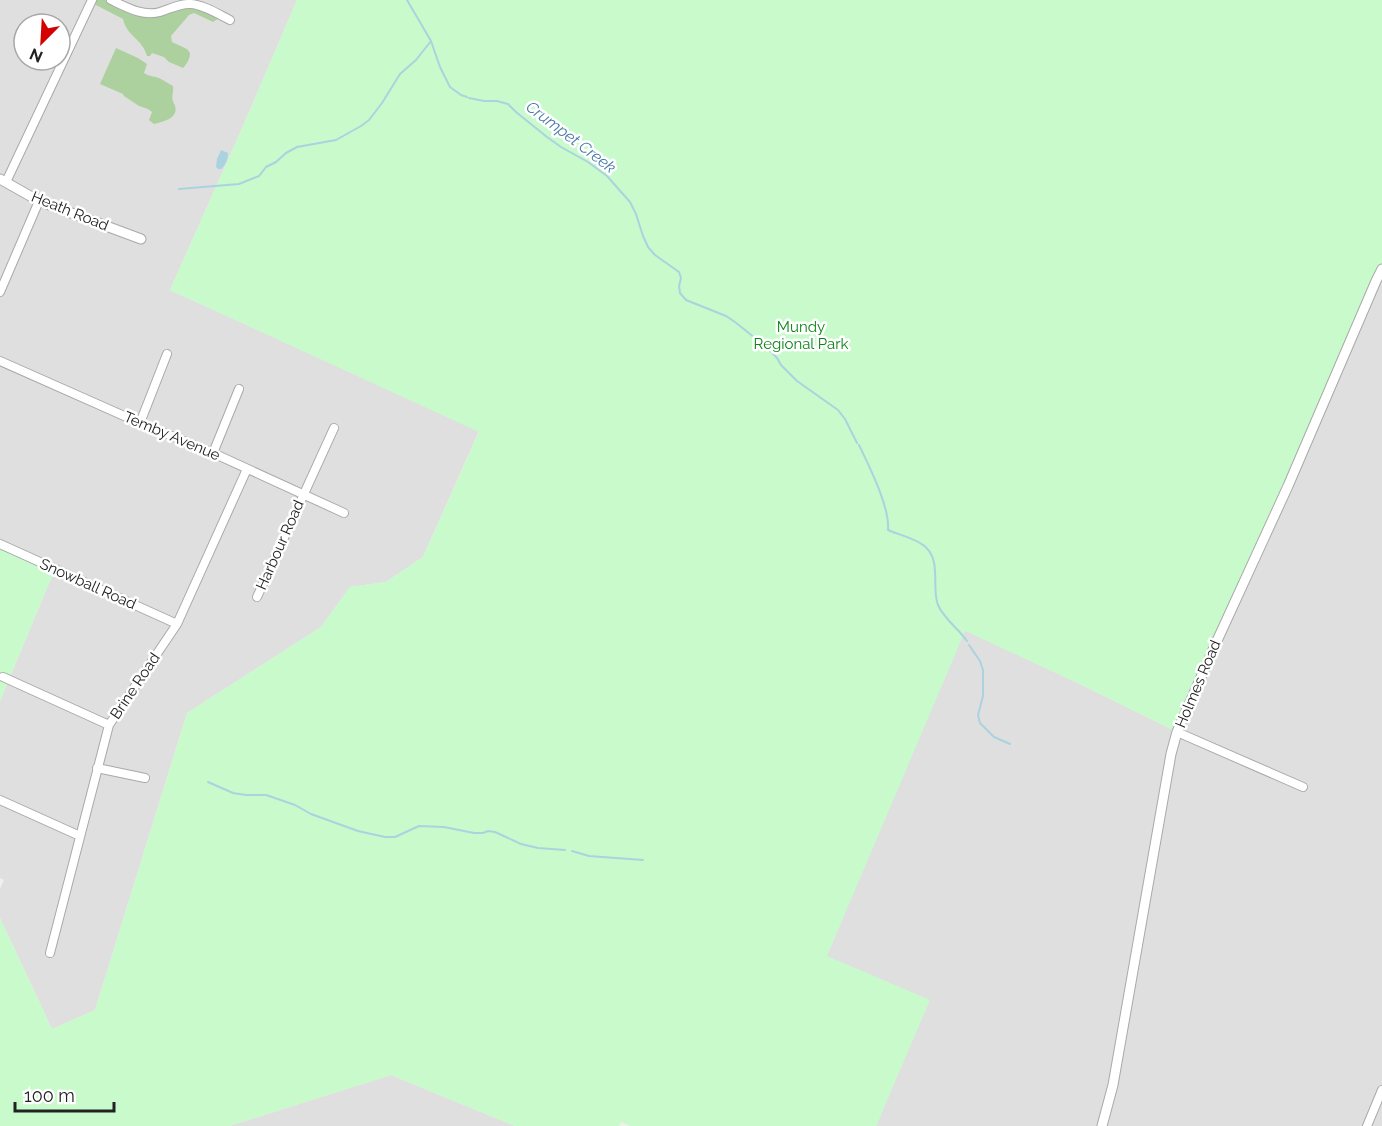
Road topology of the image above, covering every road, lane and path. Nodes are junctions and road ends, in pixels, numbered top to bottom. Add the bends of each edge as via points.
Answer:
1 (92, 0) edge
2 (111, 0) edge
3 (230, 20) dead end
4 (3, 180) edge
5 (39, 201) junction
6 (141, 239) dead end
7 (1382, 269) edge
8 (0, 292) edge
9 (167, 354) dead end
10 (0, 361) edge
11 (239, 389) dead end
12 (140, 423) junction
13 (334, 428) dead end
14 (213, 453) junction
15 (247, 469) junction
16 (304, 494) junction
17 (344, 513) dead end
18 (0, 544) edge
19 (256, 597) dead end
20 (177, 624) junction
21 (3, 677) dead end
22 (109, 725) junction
23 (1177, 732) junction
24 (97, 768) junction
25 (145, 778) dead end
26 (1303, 787) dead end
27 (0, 800) edge
28 (80, 836) junction
29 (50, 953) dead end
30 (1382, 1090) edge
31 (1102, 1126) edge
32 (1367, 1126) edge

1 - 4 street
2 - 3 street via 147,13 192,4
4 - 5 street, Heath Road
5 - 6 street, Heath Road
5 - 8 street
7 - 23 street, Holmes Road
9 - 12 street
10 - 12 street, Temby Avenue
11 - 14 street
12 - 14 street, Temby Avenue
13 - 16 street, Harbour Road
14 - 15 street, Temby Avenue
15 - 16 street, Temby Avenue
15 - 20 street, Brine Road
16 - 17 street, Temby Avenue
16 - 19 street, Harbour Road
18 - 20 street, Snowball Road
20 - 22 street, Brine Road
21 - 22 street
22 - 24 street, Brine Road
23 - 26 street
23 - 31 street, Holmes Road via 1113,1085
24 - 25 street
24 - 28 street, Brine Road
27 - 28 street
28 - 29 street, Brine Road
30 - 32 street

